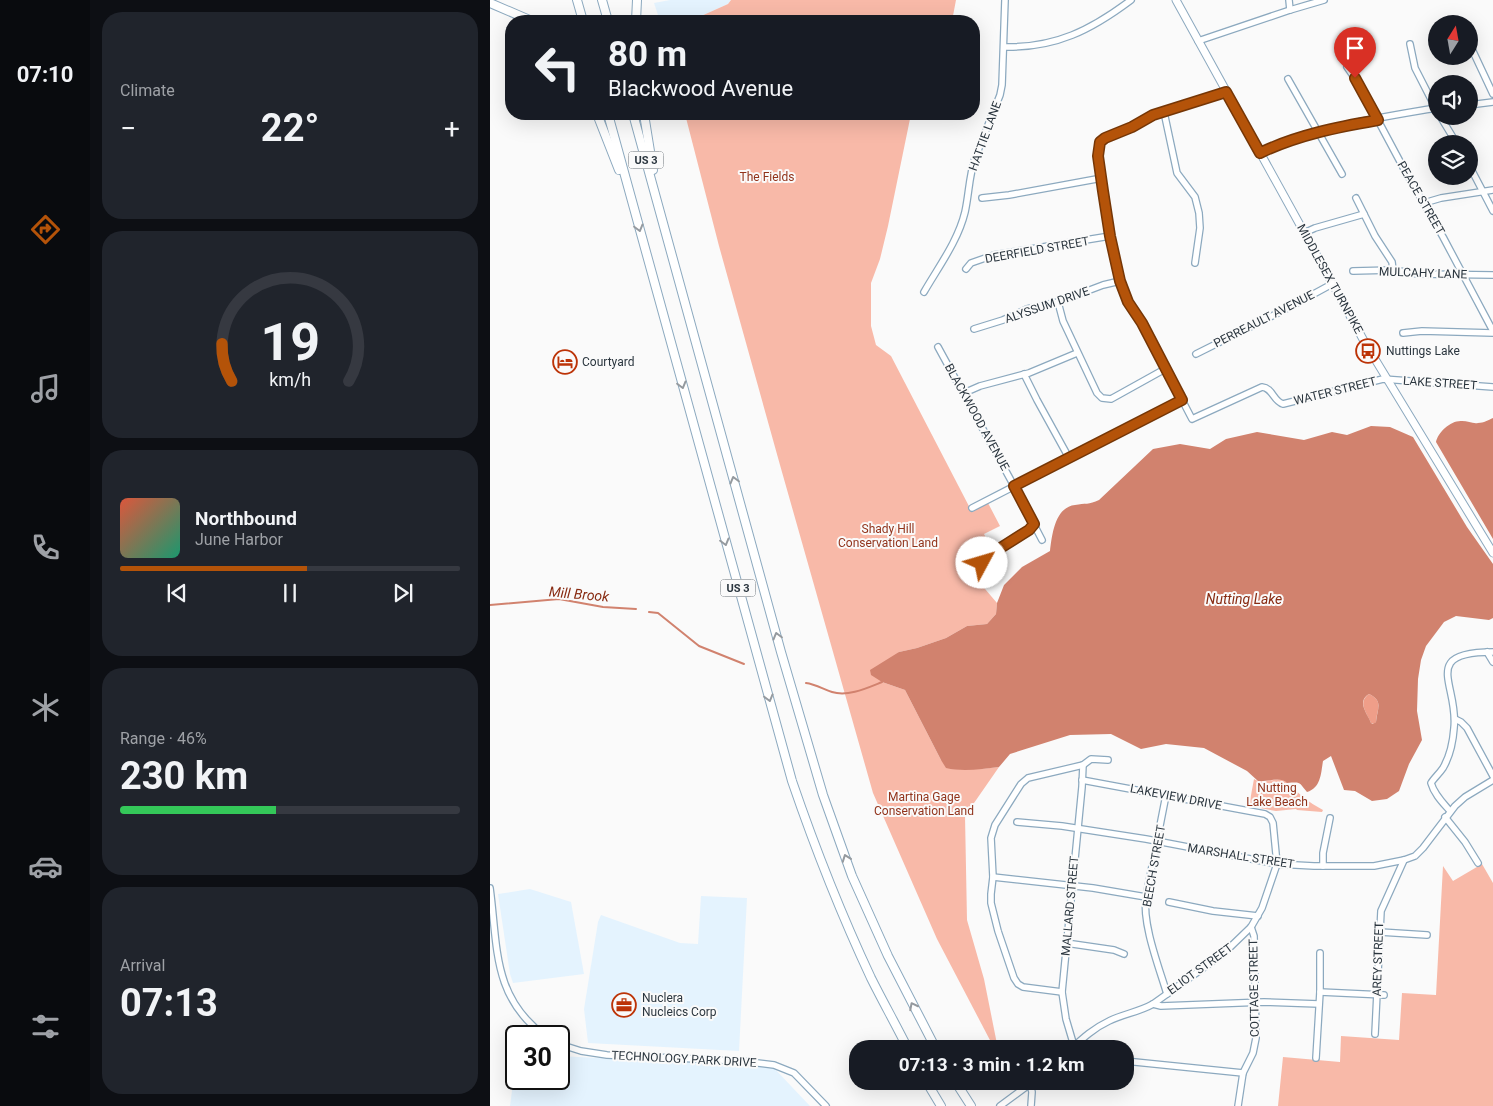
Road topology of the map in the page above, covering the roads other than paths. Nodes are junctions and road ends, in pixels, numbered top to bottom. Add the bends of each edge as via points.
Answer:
1 (577, 0) edge
2 (602, 0) edge
3 (637, 0) edge
4 (1005, 0) edge
5 (1131, 0) edge
6 (1176, 0) edge
7 (1289, 0) edge
8 (1324, 0) edge
9 (490, 3) edge
10 (1290, 10) junction
11 (518, 15) edge
12 (581, 15) edge
13 (606, 15) edge
14 (636, 15) edge
15 (1198, 41) junction
16 (1410, 44) dead end
17 (1004, 48) junction
18 (1478, 61) edge
19 (1347, 67) dead end
20 (1288, 79) dead end
21 (1226, 92) junction
22 (1428, 93) edge
23 (1493, 94) edge
24 (1493, 102) edge
25 (1478, 104) edge
26 (1428, 111) edge
27 (1164, 112) junction
28 (598, 120) edge
29 (610, 120) edge
30 (636, 120) edge
31 (645, 120) edge
32 (1378, 120) junction
33 (1319, 132) junction
34 (1260, 153) junction
35 (1342, 174) dead end
36 (1102, 178) junction
37 (1478, 182) edge
38 (1493, 190) edge
39 (1483, 192) junction
40 (982, 198) dead end
41 (1356, 198) dead end
42 (1424, 203) junction
43 (633, 206) junction
44 (659, 207) junction
45 (1493, 211) edge
46 (1364, 214) junction
47 (1304, 233) junction
48 (1110, 236) junction
49 (1195, 263) dead end
50 (966, 269) dead end
51 (1393, 270) junction
52 (1353, 271) dead end
53 (1462, 274) junction
54 (1493, 274) edge
55 (1120, 281) junction
56 (1332, 284) junction
57 (924, 292) dead end
58 (1058, 302) junction
59 (974, 329) dead end
60 (1493, 332) edge
61 (1403, 333) dead end
62 (938, 347) dead end
63 (1078, 353) junction
64 (1196, 354) dead end
65 (1165, 369) junction
66 (1024, 374) junction
67 (1387, 379) junction
68 (1493, 387) edge
69 (964, 393) junction
70 (1182, 400) junction
71 (1069, 458) junction
72 (1014, 486) junction
73 (972, 508) dead end
74 (1034, 524) junction
75 (1042, 540) dead end
76 (1493, 553) edge
77 (982, 563) dead end
78 (1490, 652) edge
79 (1493, 662) edge
80 (1455, 719) junction
81 (1108, 760) dead end
82 (1082, 765) junction
83 (1493, 778) edge
84 (1082, 780) junction
85 (1166, 795) junction
86 (1450, 810) junction
87 (1270, 817) joint
88 (1445, 817) junction
89 (1330, 818) dead end
90 (1017, 822) dead end
91 (1077, 828) junction
92 (1158, 841) junction
93 (1404, 860) junction
94 (1278, 864) junction
95 (1478, 864) dead end
96 (1323, 866) junction
97 (993, 877) junction
98 (1072, 885) junction
99 (490, 888) edge
100 (1146, 897) junction
101 (1169, 902) dead end
102 (1258, 916) junction
103 (1251, 928) junction
104 (1380, 932) junction
105 (1427, 935) dead end
106 (1066, 943) junction
107 (1320, 953) dead end
108 (1124, 954) dead end
109 (1062, 992) junction
110 (1320, 992) junction
111 (1167, 994) junction
112 (1377, 994) junction
113 (1384, 995) dead end
114 (1255, 1002) junction
115 (1153, 1004) junction
116 (1319, 1004) junction
117 (532, 1025) edge
118 (1375, 1034) dead end
119 (903, 1040) edge
120 (931, 1040) edge
121 (1071, 1040) edge
122 (1082, 1040) edge
123 (570, 1048) edge
124 (1316, 1058) dead end
125 (1134, 1062) edge
126 (1242, 1073) junction
127 (931, 1090) edge
128 (961, 1090) edge
129 (1022, 1090) edge
130 (1032, 1090) edge
131 (826, 1106) edge
132 (941, 1106) edge
133 (971, 1106) edge
134 (1000, 1106) edge
135 (1032, 1106) edge
136 (1238, 1106) edge

1 - 12 highway
2 - 13 highway
3 - 14 highway
4 - 17 street, HATTIE LANE
5 - 17 street via 1077,34 1058,41
6 - 15 main road, MIDDLESEX TURNPIKE
7 - 10 street
8 - 10 street
9 - 11 highway
10 - 15 street
15 - 21 main road, MIDDLESEX TURNPIKE
16 - 22 street via 1415,68
17 - 57 street, HATTIE LANE via 1001,90 972,168 965,212 952,244
18 - 23 street
19 - 32 street, PEACE STREET
20 - 33 street
21 - 27 street
21 - 34 main road, MIDDLESEX TURNPIKE
24 - 25 street
26 - 32 street
27 - 36 street via 1100,142
27 - 49 street via 1177,173 1195,197 1199,214
28 - 43 highway
29 - 43 highway, US 3
30 - 44 highway, US 3
31 - 44 highway
32 - 33 street
32 - 42 street, PEACE STREET
33 - 34 street
33 - 35 street
34 - 47 main road, MIDDLESEX TURNPIKE
36 - 40 street
36 - 48 street
37 - 39 street
38 - 39 street
39 - 42 street
39 - 45 street
41 - 46 street
42 - 53 street, PEACE STREET
43 -> 119 highway, US 3 via 792,780 835,897
120 -> 44 highway, US 3 via 852,876 823,795
46 - 47 street
46 - 51 street via 1392,262
47 - 56 main road, MIDDLESEX TURNPIKE
48 - 50 street, DEERFIELD STREET via 988,256 971,263
48 - 55 street
51 - 52 street, MULCAHY LANE
51 - 53 street, MULCAHY LANE via 1418,274
53 - 54 street, MULCAHY LANE
53 - 60 street, PEACE STREET
55 - 58 street, ALYSSUM DRIVE
55 - 65 street
56 - 64 street, PERREAULT AVENUE
56 - 67 main road, MIDDLESEX TURNPIKE
58 - 59 street, ALYSSUM DRIVE via 1031,308
58 - 63 street
60 - 61 street
62 - 69 street, BLACKWOOD AVENUE
63 - 65 street via 1097,393 1105,400
63 - 66 street
65 - 70 street
66 - 69 street
66 - 71 street
67 - 68 street, LAKE STREET
67 - 70 street, WATER STREET via 1284,404 1277,402 1267,388 1262,387 1192,419
67 - 76 main road, MIDDLESEX TURNPIKE
69 - 72 street, BLACKWOOD AVENUE
70 - 71 street
71 - 72 street
72 - 73 street
72 - 74 street, BLACKWOOD AVENUE
74 - 75 street, BLACKWOOD AVENUE
74 - 77 street
78 - 79 street
78 - 80 street via 1469,653 1450,664 1448,678
80 - 83 street via 1467,728
80 - 86 street via 1447,761 1431,783
81 - 82 street via 1091,759
82 - 84 street, MALLARD STREET
82 - 97 street via 1031,776 1023,782 993,828
83 - 86 street, MARSHALL STREET
84 - 85 street, LAKEVIEW DRIVE
84 - 91 street, MALLARD STREET
85 - 87 street, LAKEVIEW DRIVE
85 - 92 street, BEECH STREET
86 - 88 street, MARSHALL STREET
87 - 94 street, ELIOT STREET
88 - 93 street, MARSHALL STREET via 1419,853
88 - 95 street
89 - 96 street
90 - 91 street, MARSHALL STREET
91 - 92 street, MARSHALL STREET
91 - 98 street, MALLARD STREET
92 - 94 street, MARSHALL STREET
92 - 100 street, BEECH STREET
93 - 96 street, MARSHALL STREET via 1374,866
93 - 104 street, AREY STREET via 1382,905
94 - 96 street, MARSHALL STREET
94 - 102 street, ELIOT STREET
97 - 98 street
97 - 109 street via 991,903 1014,978 1018,984 1031,989
98 - 100 street
98 - 106 street, MALLARD STREET
99 - 117 street via 498,959 505,988
100 - 111 street, BEECH STREET via 1147,923
101 - 102 street
102 - 103 street, ELIOT STREET
103 - 111 street, ELIOT STREET via 1228,951
103 - 114 street, COTTAGE STREET via 1254,936
104 - 105 street
104 - 112 street, AREY STREET
106 - 108 street
106 - 109 street, MALLARD STREET
107 - 110 street
109 - 121 street, MALLARD STREET
110 - 112 street
110 - 116 street
111 - 115 street, ELIOT STREET
112 - 113 street
112 - 118 street, AREY STREET
114 - 115 street
114 - 116 street
114 - 126 street, COTTAGE STREET via 1255,1043
115 - 122 street, ELIOT STREET via 1109,1021
116 - 124 street
123 - 131 street, TECHNOLOGY PARK DRIVE via 607,1055 774,1065 794,1073
125 - 126 street
126 - 136 street, COTTAGE STREET
127 - 132 highway
128 - 133 highway
129 - 134 street
130 - 135 street

